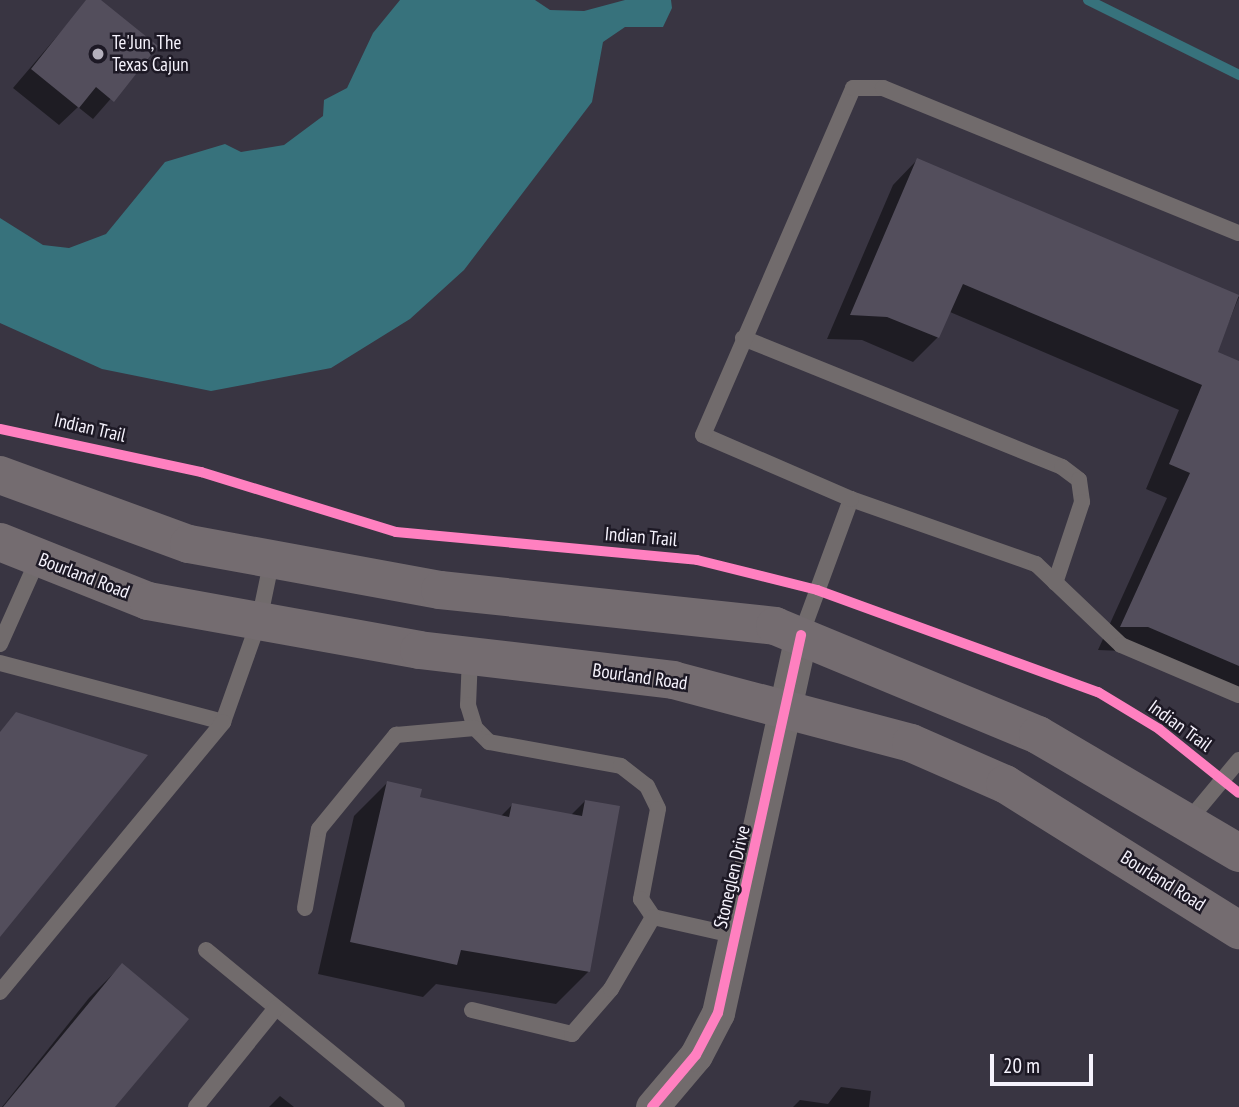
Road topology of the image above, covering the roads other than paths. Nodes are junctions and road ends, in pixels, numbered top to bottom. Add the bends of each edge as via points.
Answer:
1 (1239, 233) edge
2 (743, 338) junction
3 (0, 475) edge
4 (850, 499) junction
5 (0, 542) edge
6 (38, 559) junction
7 (272, 559) junction
8 (1055, 583) junction
9 (259, 621) junction
10 (801, 635) junction
11 (0, 644) edge
12 (470, 656) junction
13 (0, 663) edge
14 (1239, 695) edge
15 (789, 706) junction
16 (223, 722) junction
17 (475, 728) junction
18 (1239, 760) edge
19 (1189, 820) junction
20 (1239, 853) edge
21 (305, 908) dead end
22 (653, 917) junction
23 (1239, 930) edge
24 (737, 936) junction
25 (206, 950) dead end
26 (0, 992) edge
27 (276, 1007) junction
28 (472, 1010) dead end
29 (196, 1107) edge
30 (397, 1107) edge
31 (652, 1107) edge

1 - 2 lane via 883,88 853,88
2 - 4 lane via 703,435
2 - 8 lane via 1062,467 1079,480 1082,502
3 - 7 main road via 189,544
4 - 8 lane via 1036,564
4 - 10 lane
5 - 6 main road, Bourland Road
6 - 9 main road, Bourland Road via 148,601
6 - 11 lane
7 - 9 lane
7 - 10 main road via 440,590 696,616
8 - 14 lane via 1121,645
9 - 12 main road, Bourland Road
9 - 16 lane
10 - 15 street, Stoneglen Drive
10 - 19 main road via 1038,735
12 - 15 main road, Bourland Road via 673,680
12 - 17 lane via 468,705
13 - 16 lane
15 - 23 main road, Bourland Road via 911,743 1005,784
15 - 24 street, Stoneglen Drive
16 - 26 lane
17 - 21 lane via 396,735 319,829
17 - 22 lane via 489,742 621,766 647,786 658,809 641,899
18 - 19 lane
19 - 20 main road
22 - 24 lane
22 - 28 lane via 611,989 572,1034
24 - 31 street, Stoneglen Drive via 709,1034
25 - 27 lane
27 - 29 lane
27 - 30 lane

